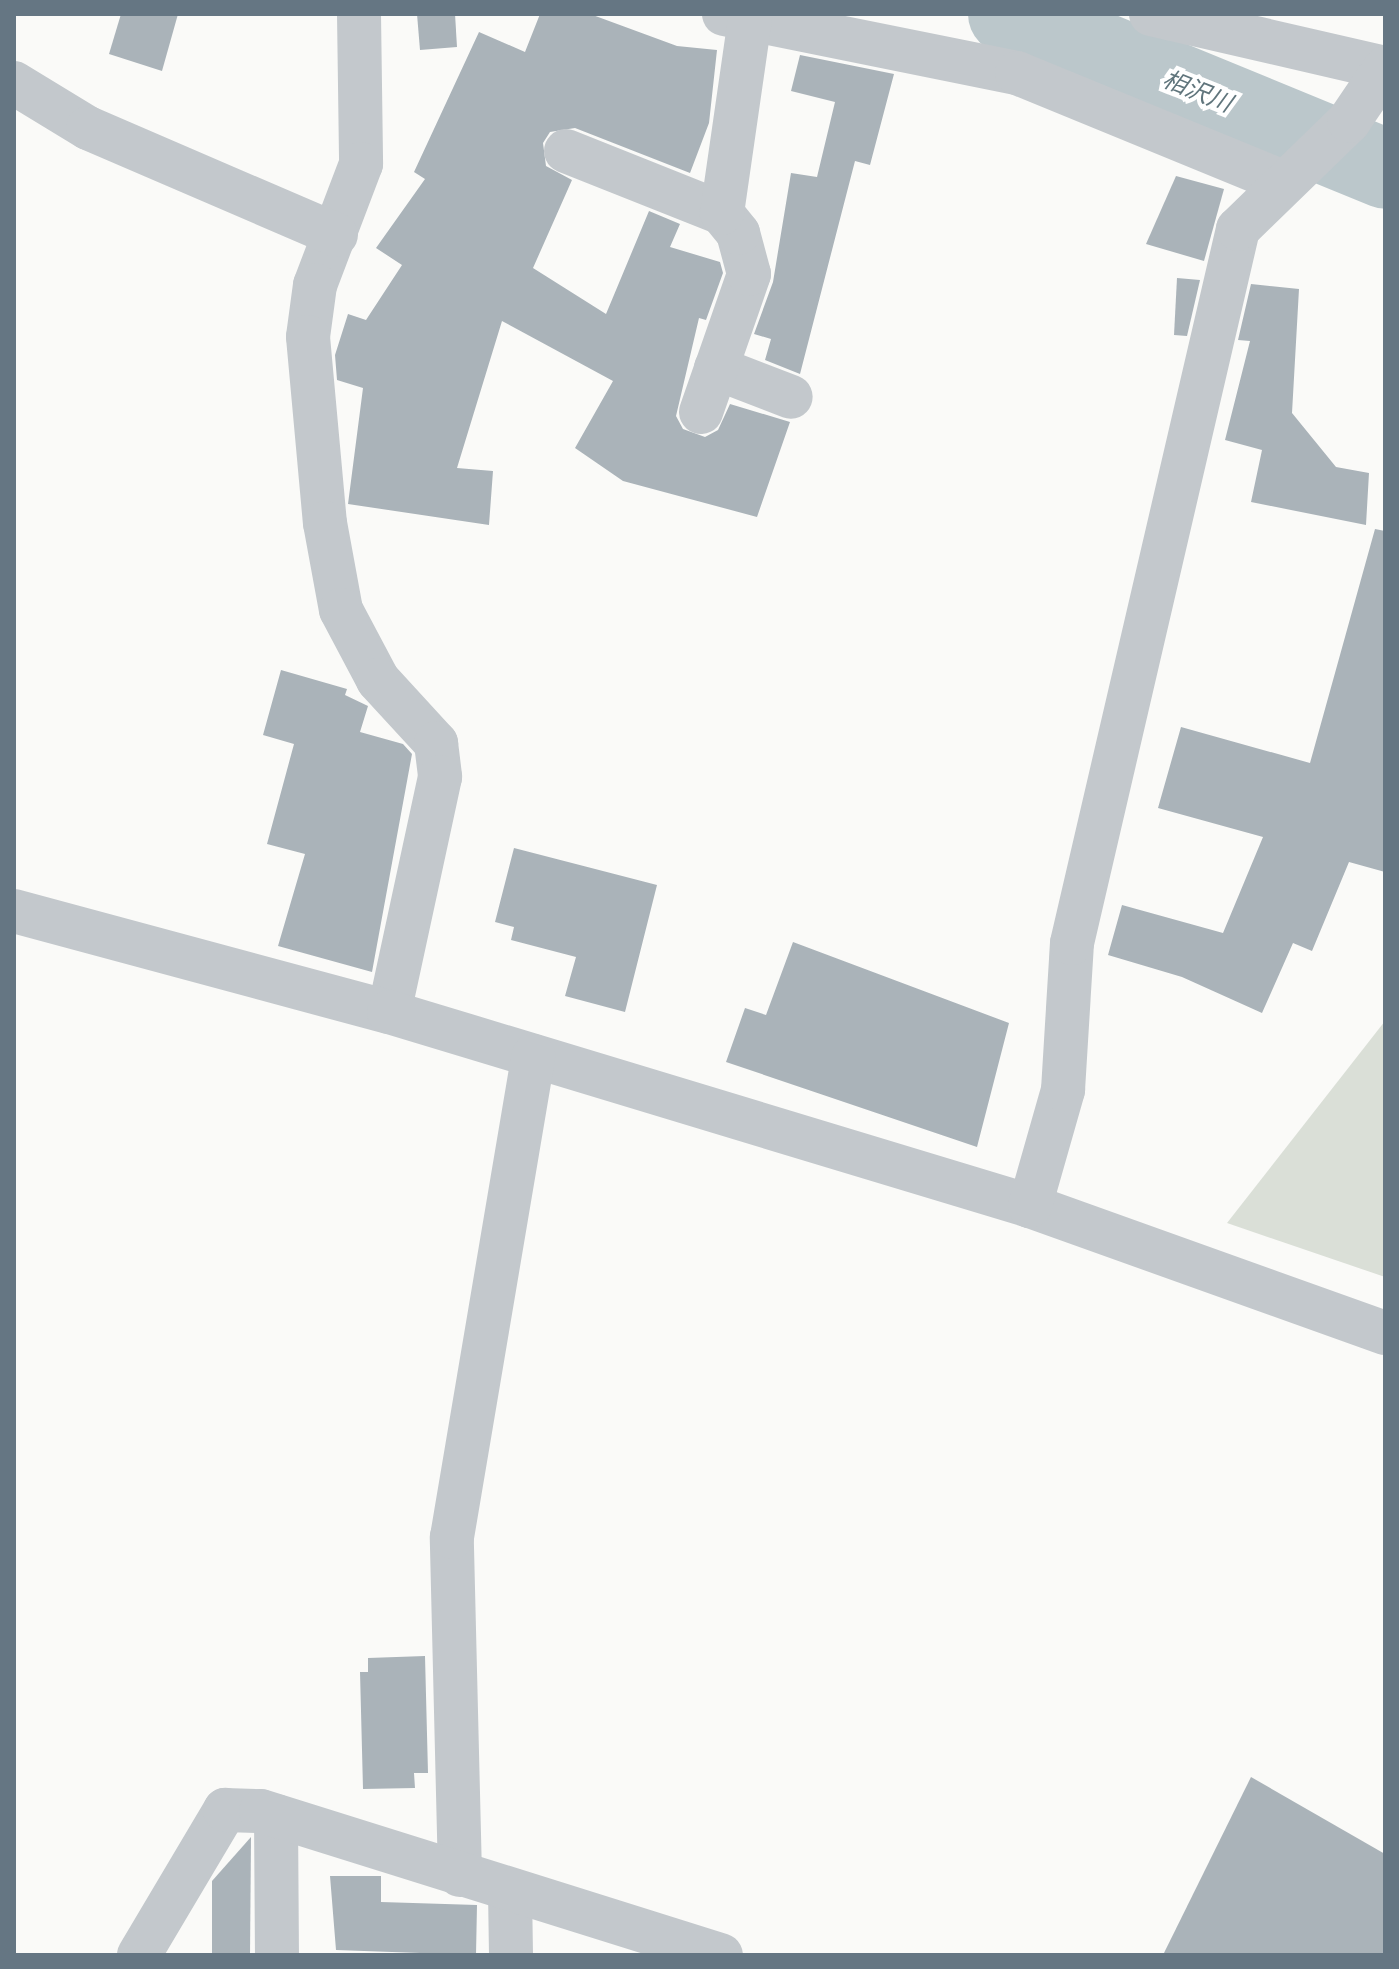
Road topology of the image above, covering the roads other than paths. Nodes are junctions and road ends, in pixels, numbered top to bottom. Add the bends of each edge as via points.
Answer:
1 (359, 14) edge
2 (1151, 14) edge
3 (737, 16) edge
4 (1385, 68) edge
5 (14, 83) edge
6 (566, 151) dead end
7 (1289, 176) junction
8 (722, 213) junction
9 (336, 235) junction
10 (716, 368) junction
11 (791, 397) dead end
12 (701, 412) dead end
13 (14, 911) edge
14 (389, 1012) junction
15 (533, 1056) junction
16 (1030, 1206) junction
17 (1385, 1333) edge
18 (276, 1816) junction
19 (460, 1875) junction
20 (510, 1891) junction
21 (139, 1955) edge
22 (277, 1955) edge
23 (511, 1955) edge
24 (721, 1955) edge

1 - 9 street via 361,164
2 - 4 street
3 - 7 street via 1017,73
3 - 8 street
4 - 7 street via 1349,121
5 - 9 street via 88,128
6 - 8 street
7 - 16 street via 1238,229 1072,943 1063,1090
8 - 10 street via 738,233 749,274
9 - 14 street via 315,285 308,337 325,523 341,610 378,680 436,743 440,777
10 - 11 street
10 - 12 street
13 - 14 street
14 - 15 street
15 - 16 street
15 - 19 street via 452,1537
16 - 17 street
18 - 19 street
18 - 21 street via 225,1810
18 - 22 street
19 - 20 street
20 - 23 street
20 - 24 street

